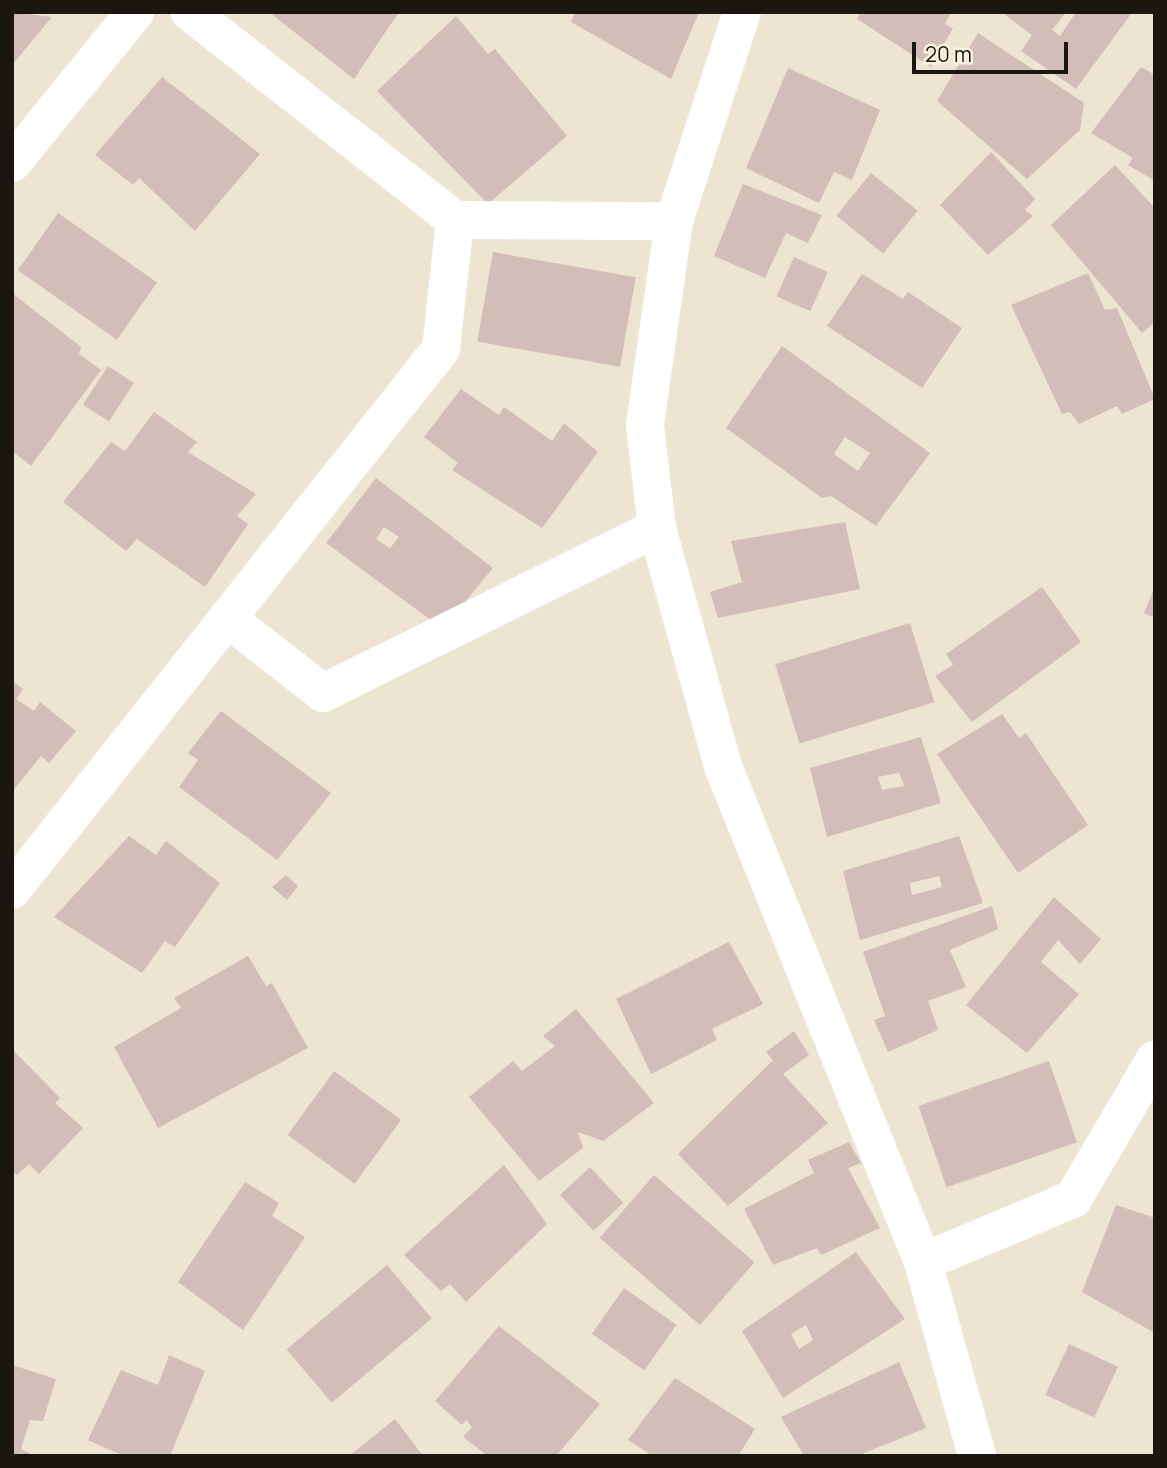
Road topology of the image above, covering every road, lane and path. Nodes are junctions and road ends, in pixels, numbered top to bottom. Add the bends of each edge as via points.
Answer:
1 (135, 12) edge
2 (190, 12) edge
3 (742, 12) edge
4 (12, 163) edge
5 (455, 220) junction
6 (674, 221) junction
7 (657, 528) junction
8 (227, 618) junction
9 (12, 890) edge
10 (1155, 1059) edge
11 (923, 1262) junction
12 (977, 1456) edge

1 - 4 street
2 - 5 street
3 - 6 street
5 - 6 street
5 - 8 street via 440,349
6 - 7 street via 645,426
7 - 8 street via 323,693
7 - 11 street via 724,769
8 - 9 street
10 - 11 street via 1073,1199
11 - 12 street

